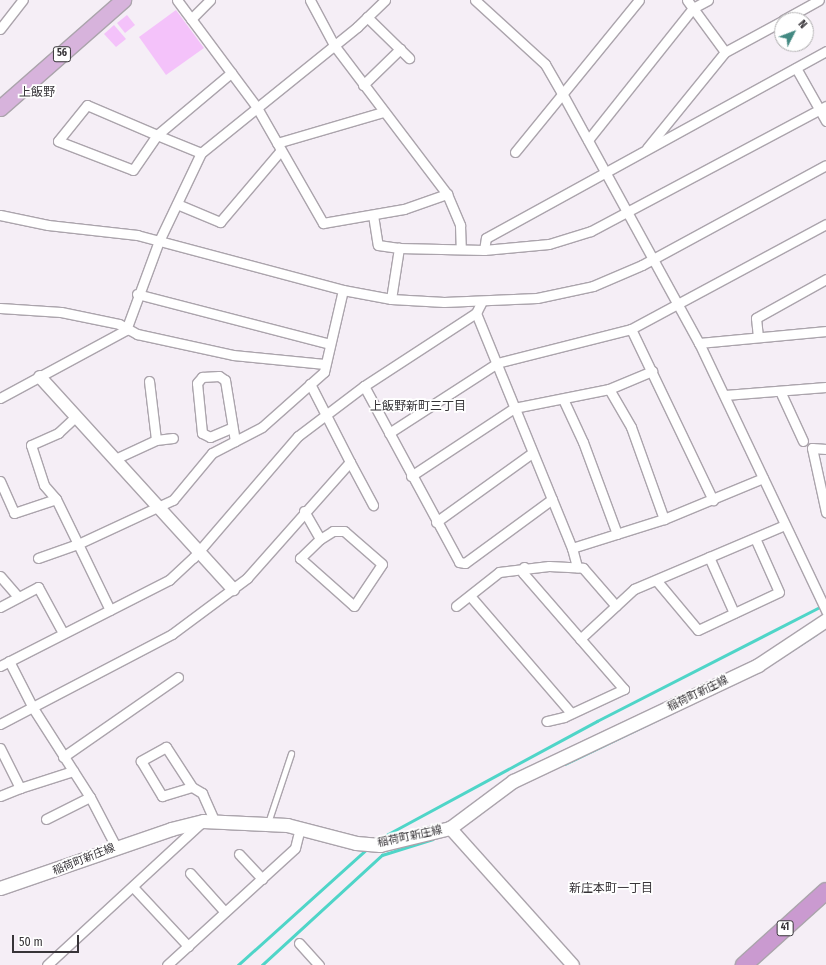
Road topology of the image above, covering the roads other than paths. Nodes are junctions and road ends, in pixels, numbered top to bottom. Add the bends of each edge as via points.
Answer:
1 (23, 0) edge
2 (108, 0) edge
3 (123, 0) edge
4 (177, 0) edge
5 (210, 0) edge
6 (310, 0) edge
7 (384, 0) edge
8 (475, 0) edge
9 (639, 0) edge
10 (687, 0) edge
11 (708, 0) edge
12 (819, 0) edge
13 (693, 8) junction
14 (797, 12) edge
15 (367, 17) junction
16 (191, 18) junction
17 (774, 24) edge
18 (0, 30) edge
19 (334, 45) junction
20 (400, 49) junction
21 (826, 51) edge
22 (725, 52) junction
23 (409, 58) dead end
24 (796, 68) junction
25 (231, 73) junction
26 (363, 85) junction
27 (562, 93) junction
28 (0, 95) edge
29 (256, 106) junction
30 (823, 107) edge
31 (0, 108) edge
32 (382, 112) junction
33 (826, 121) edge
34 (157, 135) junction
35 (588, 140) junction
36 (279, 147) junction
37 (201, 152) junction
38 (515, 152) dead end
39 (643, 152) junction
40 (826, 165) edge
41 (604, 173) junction
42 (447, 194) junction
43 (177, 204) junction
44 (373, 214) junction
45 (0, 215) edge
46 (628, 215) junction
47 (826, 224) edge
48 (159, 241) junction
49 (399, 248) junction
50 (461, 249) junction
51 (484, 250) junction
52 (652, 260) junction
53 (826, 279) edge
54 (343, 290) junction
55 (137, 294) junction
56 (391, 299) junction
57 (482, 301) junction
58 (679, 306) junction
59 (0, 308) edge
60 (476, 313) junction
61 (631, 329) junction
62 (126, 330) junction
63 (826, 331) edge
64 (758, 337) junction
65 (699, 343) junction
66 (330, 344) junction
67 (497, 363) junction
68 (326, 364) junction
69 (652, 371) junction
70 (40, 377) junction
71 (149, 380) dead end
72 (310, 384) junction
73 (364, 386) junction
74 (826, 387) edge
75 (609, 389) junction
76 (780, 390) junction
77 (725, 395) junction
78 (0, 398) edge
79 (563, 399) junction
80 (514, 408) junction
81 (323, 414) junction
82 (76, 416) junction
83 (231, 428) junction
84 (389, 433) junction
85 (173, 438) dead end
86 (156, 440) junction
87 (235, 441) junction
88 (803, 441) dead end
89 (826, 449) edge
90 (532, 454) junction
91 (115, 459) junction
92 (350, 462) junction
93 (411, 476) junction
94 (763, 478) junction
95 (0, 481) edge
96 (56, 498) junction
97 (552, 499) junction
98 (713, 500) junction
99 (373, 505) dead end
100 (826, 505) edge
101 (159, 508) junction
102 (304, 511) junction
103 (826, 512) edge
104 (664, 519) junction
105 (436, 522) junction
106 (785, 525) junction
107 (617, 534) junction
108 (755, 538) junction
109 (320, 539) junction
110 (78, 544) junction
111 (572, 548) junction
112 (199, 551) junction
113 (38, 558) dead end
114 (709, 558) junction
115 (524, 567) junction
116 (577, 568) junction
117 (0, 576) edge
118 (656, 580) junction
119 (234, 589) junction
120 (18, 597) junction
121 (471, 597) junction
122 (456, 606) dead end
123 (616, 606) junction
124 (0, 607) edge
125 (110, 610) junction
126 (824, 610) edge
127 (734, 613) junction
128 (63, 633) junction
129 (580, 639) junction
130 (9, 661) junction
131 (0, 666) edge
132 (178, 677) dead end
133 (32, 708) junction
134 (571, 713) junction
135 (546, 721) dead end
136 (0, 724) edge
137 (0, 748) edge
138 (291, 754) dead end
139 (63, 757) junction
140 (72, 771) junction
141 (192, 787) junction
142 (20, 788) junction
143 (0, 796) edge
144 (90, 797) junction
145 (46, 819) dead end
146 (209, 822) junction
147 (268, 823) junction
148 (300, 828) junction
149 (450, 828) junction
150 (116, 847) junction
151 (239, 854) dead end
152 (190, 873) dead end
153 (262, 879) junction
154 (133, 887) junction
155 (0, 888) edge
156 (826, 891) edge
157 (225, 912) junction
158 (299, 942) dead end
159 (188, 946) junction
160 (47, 965) edge
161 (167, 965) edge
162 (319, 965) edge
163 (573, 965) edge
164 (744, 965) edge

1 - 18 street
2 - 28 main road, 56
3 - 31 main road, 56
4 - 16 street
5 - 16 street
6 - 19 street
7 - 15 street
8 - 27 street via 545,64
9 - 27 street
10 - 13 street
11 - 13 street
12 - 14 street
13 - 22 street
13 - 35 street
15 - 19 street
15 - 20 street
16 - 25 street
17 - 22 street
19 - 26 street
19 - 29 street
20 - 23 street
20 - 26 street
21 - 24 street
22 - 39 street
24 - 30 street
24 - 39 street
25 - 29 street
25 - 34 street
26 - 32 street
27 - 35 street
27 - 38 street
29 - 36 street
29 - 37 street
30 - 33 street
30 - 46 street
32 - 36 street
32 - 42 street
34 - 34 street via 133,170 58,141 87,105
34 - 37 street
35 - 41 street
36 - 43 street via 220,222
36 - 44 street via 323,223
37 - 43 street
39 - 41 street
40 - 52 street
41 - 46 street
41 - 51 street via 486,238
42 - 44 street via 404,209
42 - 50 street via 460,225
43 - 48 street
44 - 49 street via 378,245
45 - 48 street
46 - 51 street via 549,244
46 - 52 street
47 - 58 street
48 - 54 street
48 - 55 street
49 - 50 street
49 - 56 street
50 - 51 street
52 - 57 street via 593,286 537,298
52 - 58 street
53 - 64 street via 756,318
54 - 56 street
54 - 66 street
55 - 62 street
55 - 66 street
56 - 57 street
57 - 60 street
58 - 61 street
58 - 65 street
59 - 62 street via 61,312 119,324
60 - 67 street
60 - 73 street
61 - 67 street
61 - 69 street
62 - 68 street via 233,356
62 - 70 street
63 - 64 street
64 - 65 street
65 - 77 street
66 - 68 street
67 - 80 street
67 - 84 street
68 - 72 street via 324,372
69 - 75 street
69 - 98 street
70 - 78 street
70 - 82 street
71 - 86 street
72 - 81 street
72 - 87 street via 262,427
73 - 81 street
73 - 84 street
74 - 76 street
75 - 79 street
75 - 104 street via 631,427
76 - 77 street
76 - 88 street
77 - 94 street
79 - 80 street
79 - 107 street via 583,442
80 - 90 street
80 - 93 street
81 - 92 street
81 - 112 street via 298,436
82 - 91 street
82 - 96 street via 58,433 31,445 44,486
83 - 83 street via 225,380 219,376 202,377 197,382 202,433 210,437
83 - 87 street
84 - 93 street
85 - 86 street
86 - 91 street
87 - 101 street via 212,453 173,500
89 - 100 street via 812,448
90 - 97 street
90 - 105 street
91 - 101 street
92 - 99 street
92 - 102 street
93 - 105 street
94 - 98 street
94 - 106 street
95 - 96 street via 14,513
96 - 110 street
97 - 105 street via 465,563 454,556
97 - 111 street
98 - 104 street
100 - 103 street
101 - 110 street
101 - 112 street
102 - 109 street
102 - 119 street
104 - 107 street
106 - 108 street
106 - 126 street
107 - 111 street
108 - 114 street
108 - 127 street via 779,592
109 - 109 street via 300,558 354,606 382,564 344,530 333,531
110 - 113 street
110 - 125 street
111 - 116 street
112 - 119 street
112 - 125 street via 169,580
114 - 118 street
114 - 127 street
115 - 116 street
115 - 121 street via 499,572
115 - 129 street via 523,573
116 - 123 street via 583,568
117 - 120 street
118 - 123 street via 634,590
118 - 127 street via 698,630
119 - 133 street via 172,634
120 - 124 street
120 - 128 street via 38,587
121 - 122 street
121 - 134 street
123 - 129 street
125 - 128 street
126 - 149 main road, 稲荷町新庄線 via 758,665 513,781
128 - 130 street
129 - 134 street via 624,689
130 - 131 street
130 - 133 street
132 - 139 street
133 - 136 street
133 - 139 street
134 - 135 street
137 - 142 street
138 - 147 lane
139 - 140 street
140 - 142 street
140 - 144 street
141 - 141 street via 162,796 141,761 166,747
141 - 146 street via 202,793
142 - 143 street
144 - 145 street
144 - 150 street
146 - 147 main road, 稲荷町新庄線
146 - 150 main road, 稲荷町新庄線
146 - 154 street
147 - 148 main road, 稲荷町新庄線
148 - 149 main road, 稲荷町新庄線 via 356,843 380,845
148 - 153 street via 296,848
149 - 163 street
150 - 155 main road, 稲荷町新庄線
151 - 153 street
152 - 157 street
153 - 157 street
154 - 159 street
154 - 160 street
156 - 164 highway, 41
157 - 159 street
158 - 162 street
159 - 161 street

